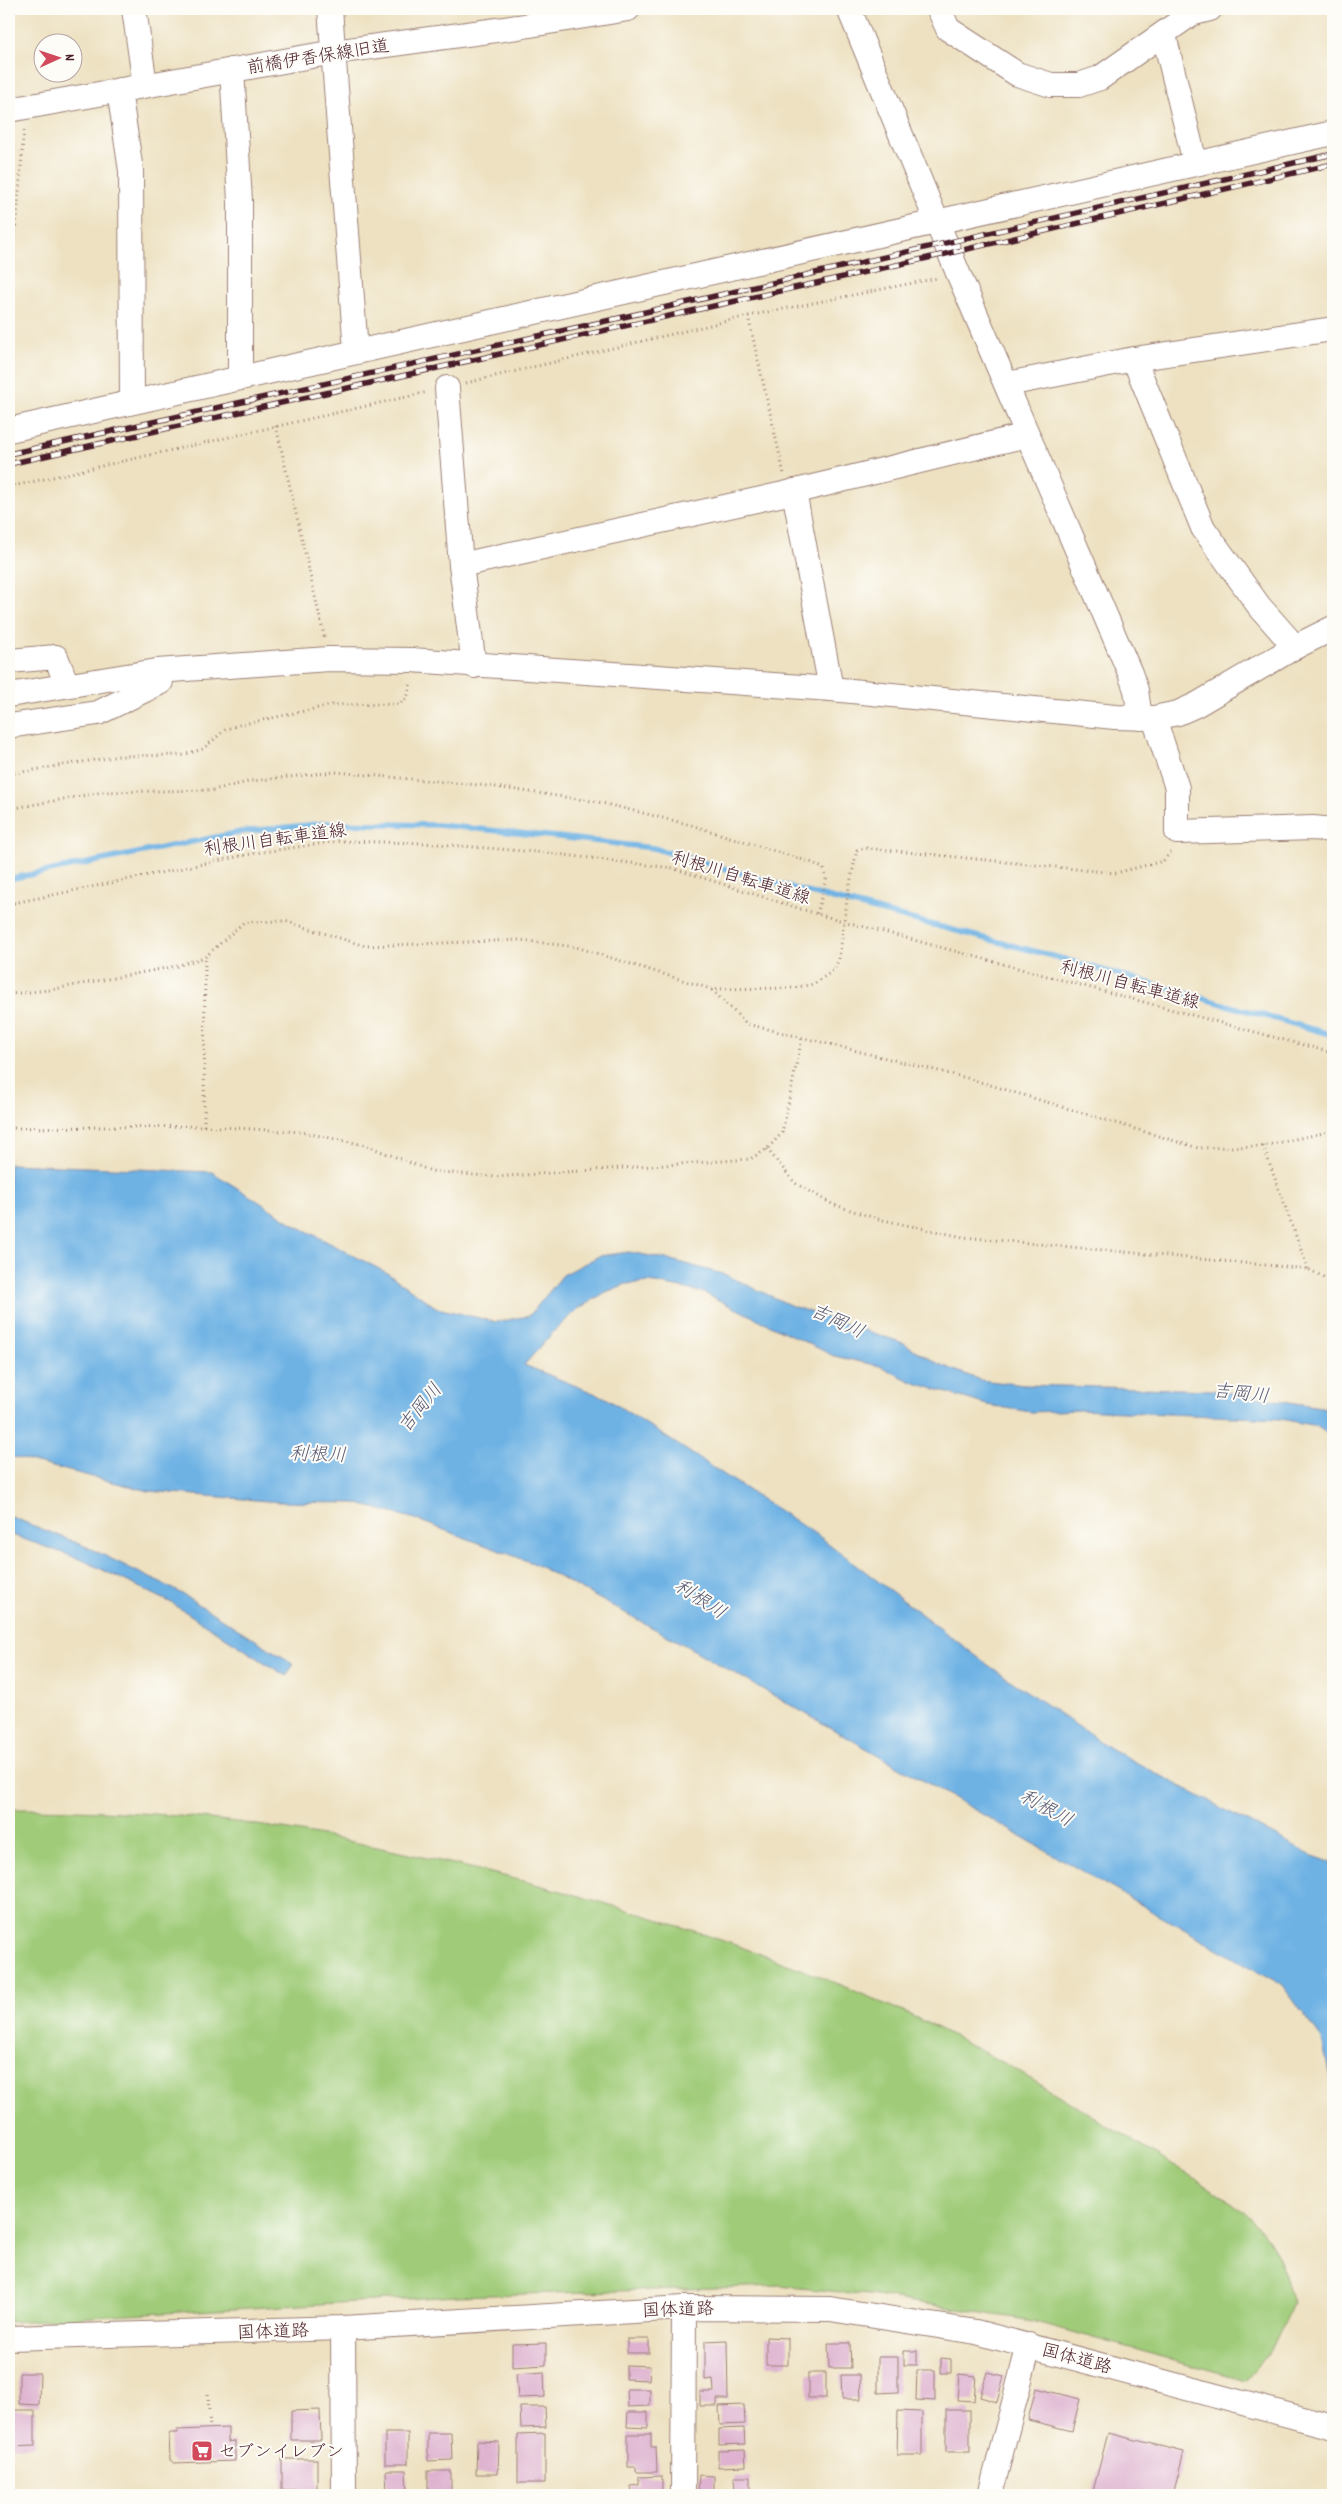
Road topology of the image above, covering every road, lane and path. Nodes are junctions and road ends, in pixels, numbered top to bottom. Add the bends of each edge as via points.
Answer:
1 (134, 9) edge
2 (330, 9) edge
3 (628, 9) edge
4 (849, 9) edge
5 (939, 9) edge
6 (1210, 9) edge
7 (518, 18) edge
8 (1164, 35) junction
9 (334, 52) junction
10 (232, 70) junction
11 (145, 86) junction
12 (119, 90) junction
13 (16, 109) edge
14 (1333, 133) edge
15 (1195, 163) junction
16 (938, 223) junction
17 (9, 271) edge
18 (958, 274) junction
19 (748, 316) junction
20 (1333, 329) edge
21 (356, 351) junction
22 (1134, 358) junction
23 (240, 378) junction
24 (1007, 384) junction
25 (447, 388) junction
26 (132, 402) junction
27 (276, 426) junction
28 (9, 430) edge
29 (1027, 435) junction
30 (9, 487) edge
31 (791, 492) junction
32 (462, 565) junction
33 (1333, 628) edge
34 (1295, 647) junction
35 (330, 659) junction
36 (9, 661) edge
37 (474, 666) junction
38 (157, 671) junction
39 (411, 683) dead end
40 (67, 685) junction
41 (831, 689) junction
42 (9, 695) edge
43 (1147, 718) junction
44 (9, 726) edge
45 (9, 774) edge
46 (9, 809) edge
47 (1333, 830) edge
48 (1177, 832) junction
49 (9, 904) edge
50 (817, 914) junction
51 (845, 922) junction
52 (205, 957) junction
53 (712, 990) junction
54 (9, 994) edge
55 (802, 1038) junction
56 (1333, 1053) edge
57 (204, 1126) junction
58 (9, 1128) edge
59 (1333, 1130) edge
60 (1263, 1146) junction
61 (768, 1149) junction
62 (1308, 1268) junction
63 (1333, 1282) edge
64 (684, 2308) junction
65 (343, 2328) junction
66 (9, 2338) edge
67 (1029, 2345) junction
68 (208, 2394) dead end
69 (1333, 2427) edge
70 (210, 2429) dead end
71 (344, 2495) edge
72 (683, 2495) edge
73 (990, 2495) edge

1 - 11 street
2 - 9 street
3 - 7 street, 前橋伊香保線旧道
4 - 16 street
5 - 8 street via 948,29 1016,74 1051,85 1079,85 1100,78
6 - 8 street via 1191,14
7 - 9 street, 前橋伊香保線旧道
8 - 15 street
9 - 10 street, 前橋伊香保線旧道
9 - 21 street
10 - 11 street, 前橋伊香保線旧道
10 - 23 street via 240,201
11 - 12 street, 前橋伊香保線旧道
12 - 13 street, 前橋伊香保線旧道
12 - 26 street via 131,171
13 - 17 path via 20,177
14 - 15 street
15 - 16 street
16 - 18 street
16 - 21 street
18 - 19 path
18 - 24 street
19 - 25 path
19 - 31 path
20 - 22 street
21 - 23 street
22 - 24 street
22 - 34 street via 1203,528 1259,606
23 - 26 street
24 - 29 street
25 - 27 path
25 - 32 street
26 - 28 street
27 - 30 path
27 - 35 path
29 - 31 street
29 - 43 street
31 - 32 street
31 - 41 street
32 - 37 street
33 - 34 street
34 - 43 street via 1196,705 1178,713
35 - 37 street via 411,660
35 - 38 street
36 - 40 street via 56,657
37 - 41 street
38 - 40 street
38 - 44 street via 161,682 105,711
39 - 45 path via 407,698 398,704 332,705 239,725 226,729 203,749 183,755 119,756
40 - 42 street
41 - 43 street
43 - 48 street via 1177,788
46 - 50 path via 103,792 213,790 252,781 335,772 490,786 598,802 691,825 813,863 824,868 826,879
47 - 48 street
48 - 51 path via 1170,855 1163,861 1116,873 866,848 858,850
49 - 50 path, 利根川自転車道線 via 256,853 338,841 384,841 548,853 672,868
50 - 51 path, 利根川自転車道線
51 - 53 path via 834,970 814,984 793,988
51 - 56 path, 利根川自転車道線
52 - 53 path via 244,922 285,921 365,946 520,940 576,947
52 - 54 path via 168,968 49,990
52 - 57 path
53 - 55 path via 747,1024
55 - 60 path via 967,1078 1198,1148
55 - 61 path via 782,1133
57 - 58 path
57 - 61 path via 301,1132 365,1145 431,1171 494,1177 750,1159
59 - 60 path
60 - 62 path
61 - 62 path via 795,1183 832,1204 878,1219 963,1237
62 - 63 path
64 - 65 street, 国体道路
64 - 67 street, 国体道路 via 830,2309 936,2324
64 - 72 street
65 - 66 street, 国体道路
65 - 71 street
67 - 69 street, 国体道路
67 - 73 street
68 - 70 path

